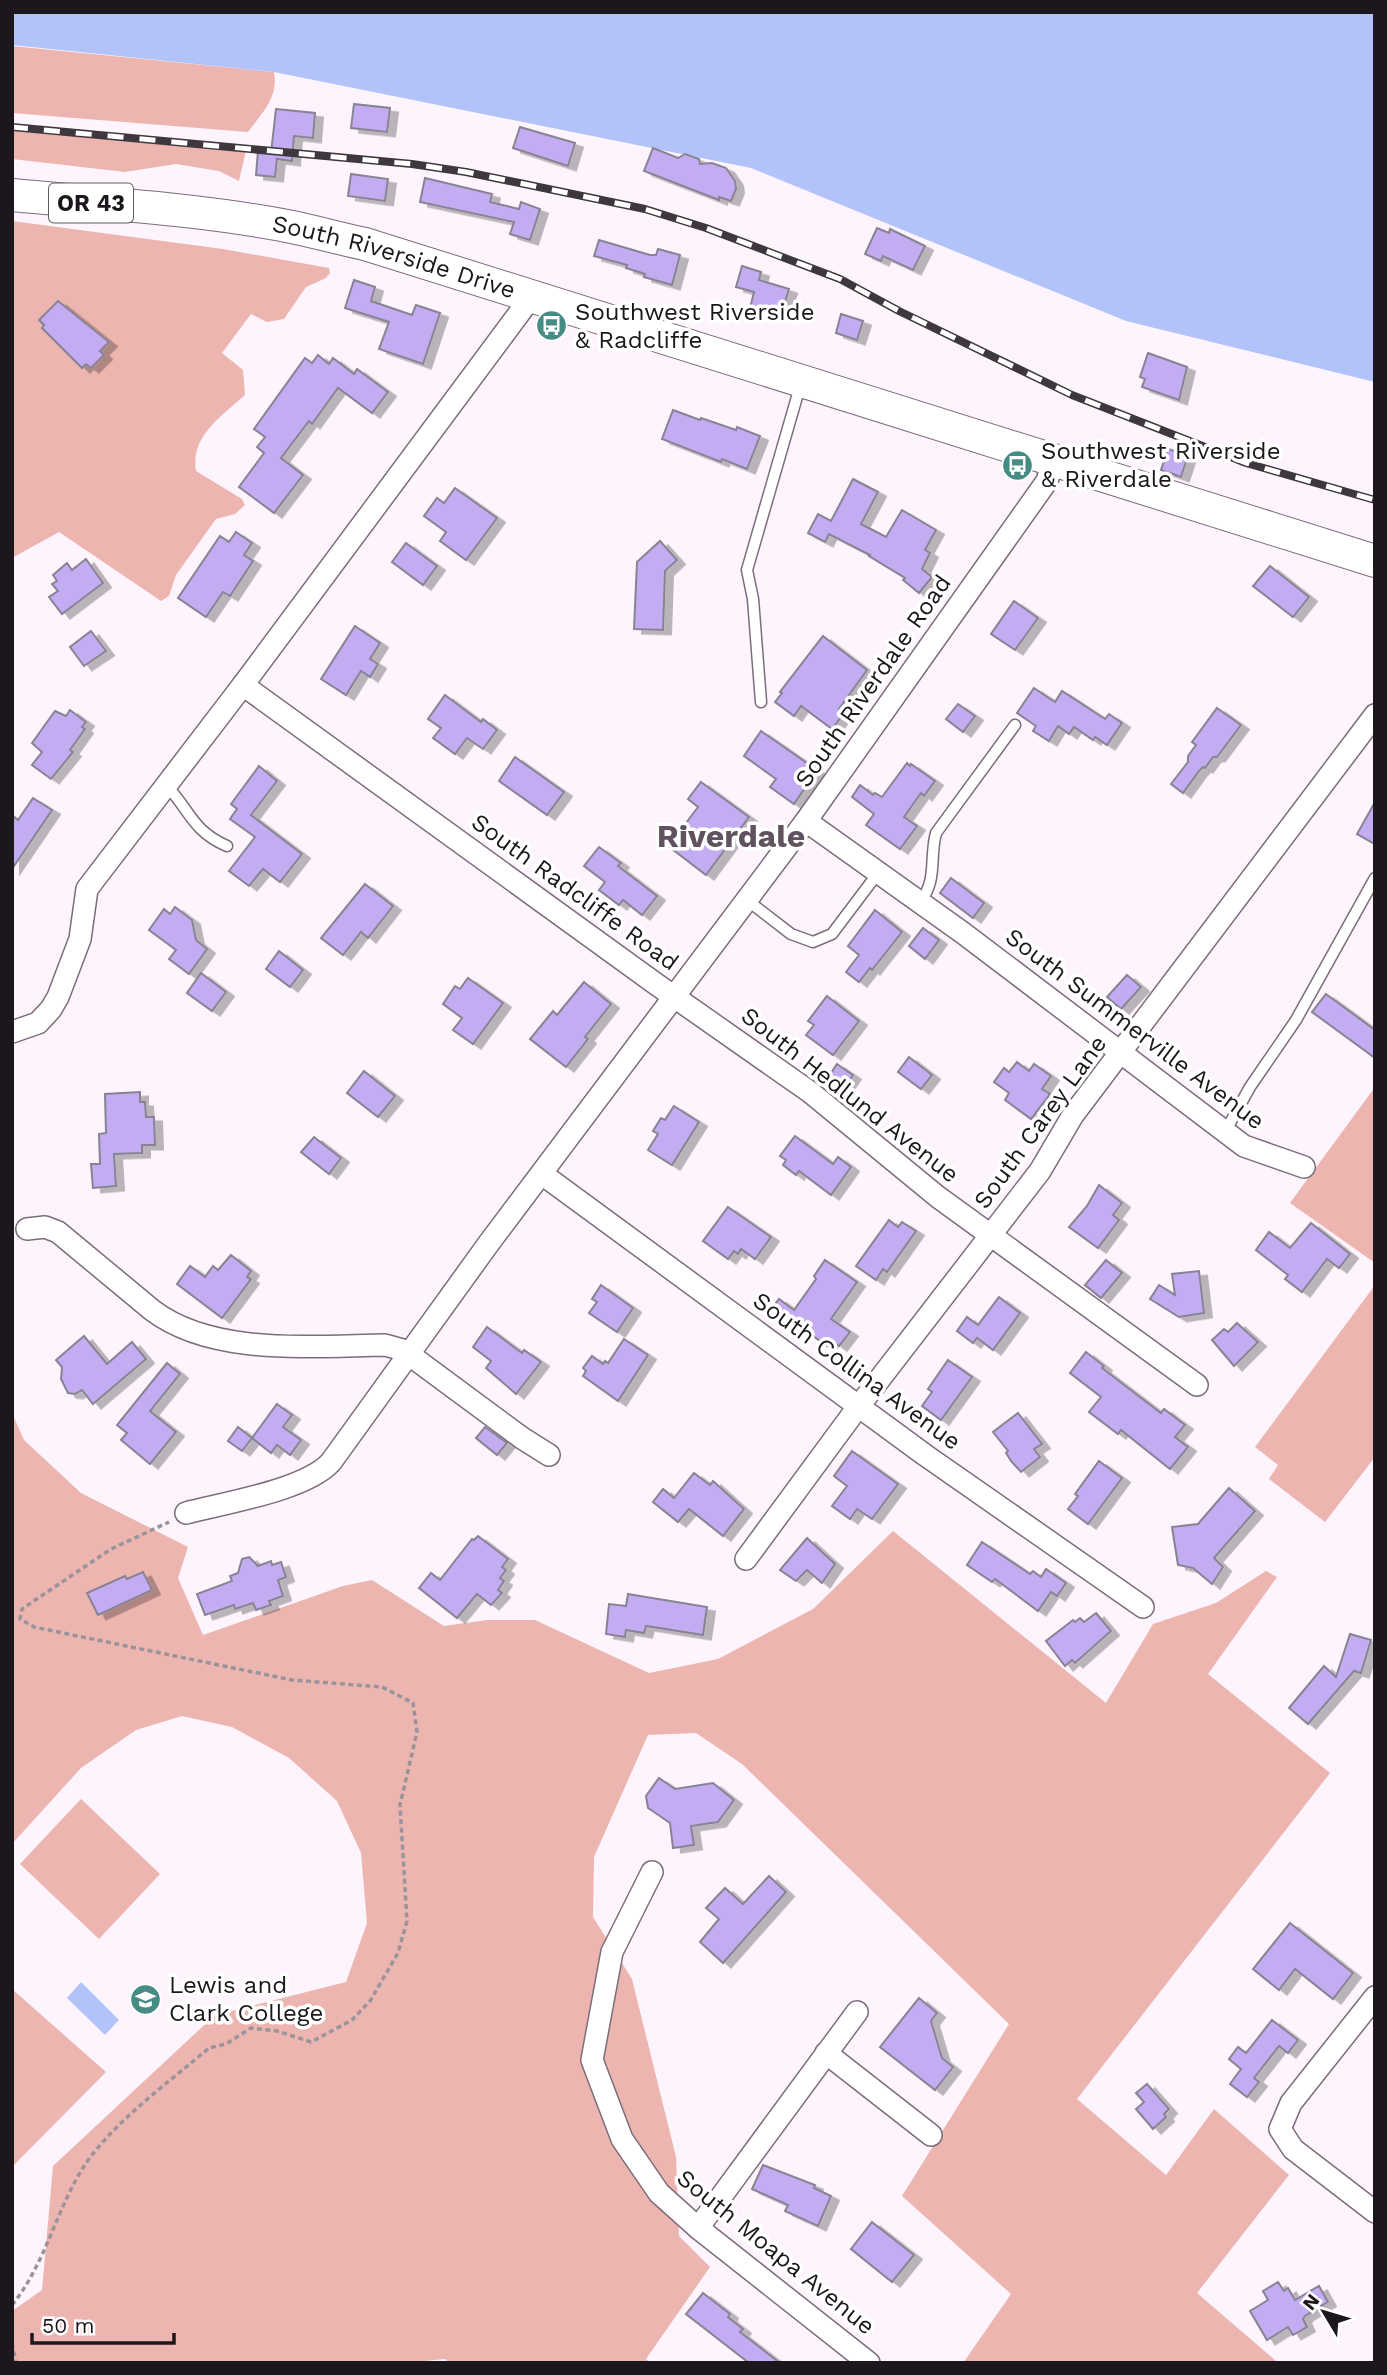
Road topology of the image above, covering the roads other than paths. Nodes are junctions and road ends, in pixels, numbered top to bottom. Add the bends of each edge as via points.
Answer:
1 (12, 195) edge
2 (532, 296) junction
3 (802, 380) junction
4 (1054, 459) junction
5 (1375, 561) edge
6 (243, 685) junction
7 (761, 702) dead end
8 (1375, 715) edge
9 (1015, 725) dead end
10 (166, 785) junction
11 (806, 821) junction
12 (227, 846) dead end
13 (878, 873) junction
14 (1375, 878) edge
15 (747, 900) junction
16 (920, 903) junction
17 (674, 996) junction
18 (12, 1032) edge
19 (1121, 1053) junction
20 (1225, 1132) junction
21 (1304, 1167) dead end
22 (542, 1174) junction
23 (27, 1229) dead end
24 (990, 1236) junction
25 (409, 1354) junction
26 (1197, 1385) dead end
27 (859, 1406) junction
28 (549, 1455) dead end
29 (187, 1513) road end
30 (746, 1559) dead end
31 (1143, 1607) dead end
32 (652, 1872) dead end
33 (1375, 1997) edge
34 (857, 2012) dead end
35 (826, 2053) junction
36 (931, 2136) dead end
37 (1375, 2212) edge
38 (698, 2228) junction
39 (869, 2363) edge

1 - 2 main road, South Riverside Drive / OR 43 via 292,227
2 - 3 main road, South Riverside Drive / OR 43
2 - 6 street
3 - 4 main road, South Riverside Drive / OR 43
3 - 7 lane via 747,570
4 - 5 main road, South Riverside Drive / OR 43
4 - 11 street, South Riverdale Road via 1047,481
6 - 10 street
6 - 17 street, South Radcliffe Road
8 - 19 street, South Carey Lane
9 - 16 lane via 936,833 931,885
10 - 12 lane via 197,827
10 - 18 street via 87,889 80,939 51,1009 38,1023
11 - 13 street, South Summerville Avenue
11 - 15 street, South Riverdale Road
13 - 15 lane via 832,934 813,942 791,934
13 - 16 street, South Summerville Avenue
14 - 20 lane via 1296,1020
15 - 17 street, South Riverdale Road
16 - 19 street, South Summerville Avenue
17 - 22 street, South Radcliffe Road
17 - 24 street, South Hedlund Avenue via 810,1092
19 - 20 street, South Summerville Avenue
19 - 24 street, South Carey Lane
20 - 21 street, South Summerville Avenue via 1254,1151
22 - 25 street, South Radcliffe Road
22 - 27 street, South Collina Avenue
23 - 25 street via 45,1227 58,1232 152,1310 187,1331 248,1343 385,1345
24 - 26 street, South Hedlund Avenue
24 - 27 street, South Carey Lane
25 - 28 street
25 - 29 street, South Radcliffe Road via 323,1470 301,1483
27 - 30 street, South Carey Lane
27 - 31 street, South Collina Avenue
32 - 38 street, South Moapa Avenue via 612,1952 592,2060 622,2139 659,2193
33 - 37 street via 1291,2103 1280,2129 1293,2149
34 - 35 street
35 - 36 street
35 - 38 street
38 - 39 street, South Moapa Avenue

